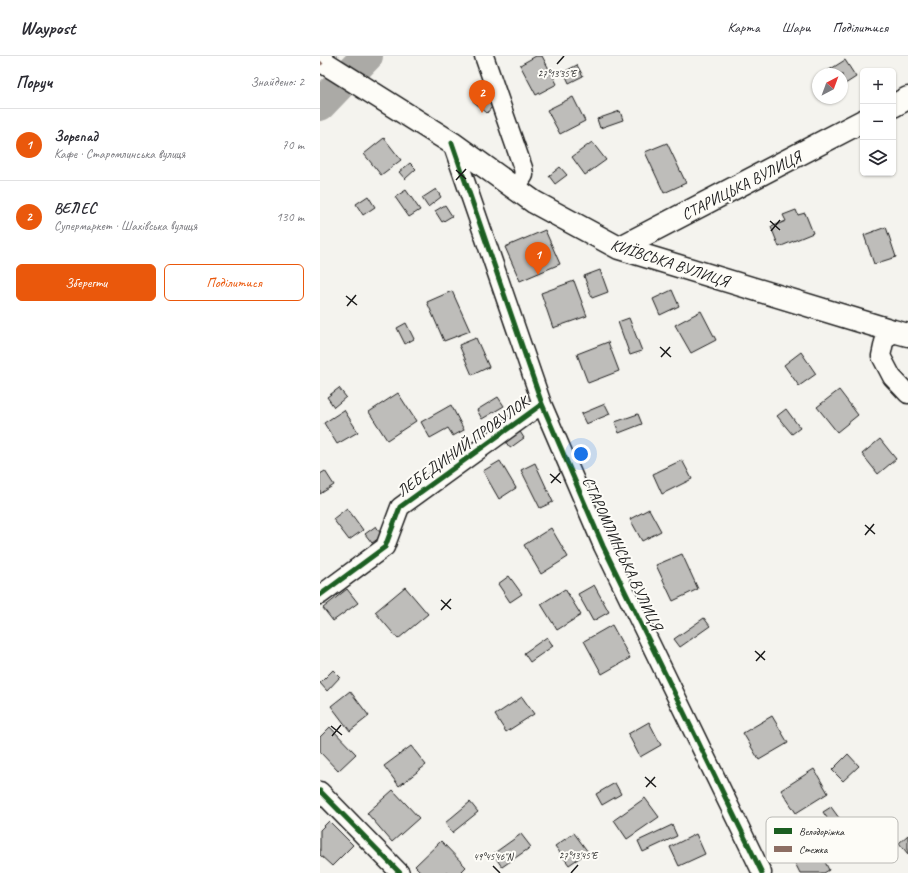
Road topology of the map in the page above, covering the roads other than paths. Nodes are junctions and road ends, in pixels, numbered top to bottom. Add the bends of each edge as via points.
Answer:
1 (484, 56) edge
2 (321, 61) edge
3 (908, 98) edge
4 (896, 104) edge
5 (860, 123) edge
6 (452, 144) junction
7 (516, 188) junction
8 (619, 248) junction
9 (900, 333) edge
10 (908, 394) edge
11 (542, 404) junction
12 (320, 595) edge
13 (320, 791) edge
14 (400, 873) edge
15 (762, 873) edge

1 - 7 street via 523,168 524,175
2 - 6 main road, КИЇВСЬКА ВУЛИЦЯ
3 - 4 main road
5 - 8 main road, СТАРИЦЬКА ВУЛИЦЯ
6 - 7 main road, КИЇВСЬКА ВУЛИЦЯ
6 - 11 street, СТАРОМЛИНСЬКА ВУЛИЦЯ
7 - 8 main road, КИЇВСЬКА ВУЛИЦЯ via 534,202
8 - 9 main road, КИЇВСЬКА ВУЛИЦЯ
9 - 10 street via 884,342 881,356 892,377
11 - 12 street, ЛЕБЕДИНИЙ ПРОВУЛОК via 400,507 385,547
11 - 15 street, СТАРОМЛИНСЬКА ВУЛИЦЯ via 603,546
13 - 14 street

